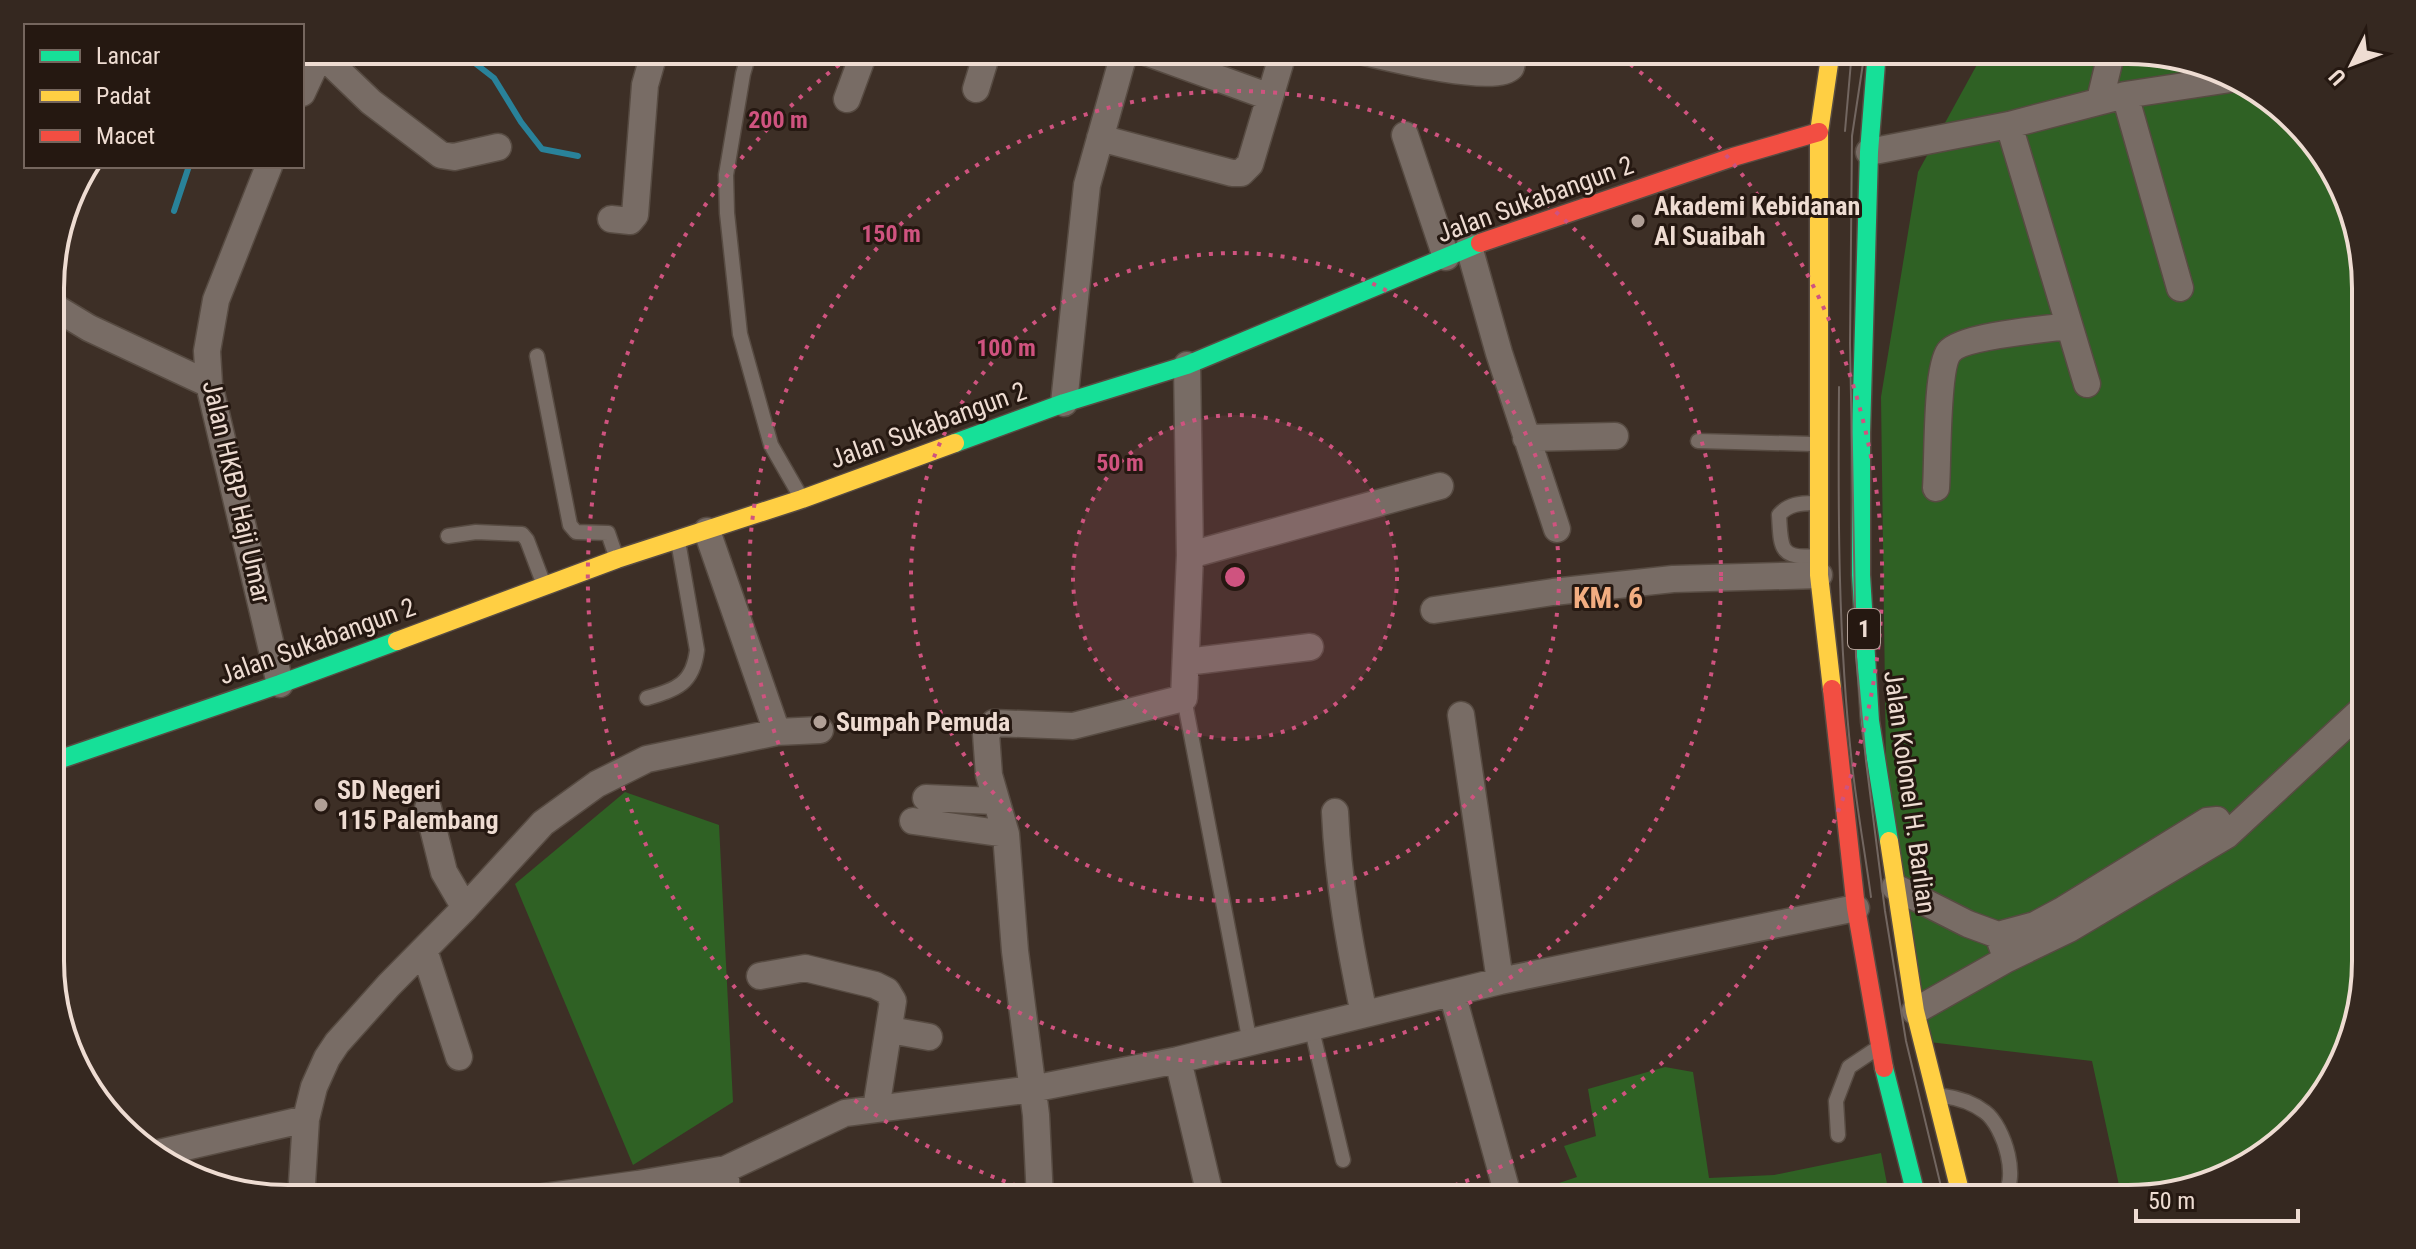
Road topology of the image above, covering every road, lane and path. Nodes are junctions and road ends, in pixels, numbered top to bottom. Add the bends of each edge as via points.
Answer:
1 (315, 64) edge
2 (333, 64) edge
3 (651, 64) edge
4 (746, 64) edge
5 (860, 64) edge
6 (984, 64) edge
7 (1121, 64) edge
8 (1179, 64) edge
9 (1280, 64) edge
10 (1420, 64) edge
11 (1512, 64) edge
12 (1829, 64) edge
13 (1876, 64) edge
14 (2112, 64) edge
15 (2214, 82) edge
16 (304, 89) edge
17 (976, 89) dead end
18 (1270, 97) junction
19 (2112, 97) junction
20 (847, 99) dead end
21 (2009, 125) junction
22 (1819, 132) junction
23 (1405, 135) dead end
24 (1100, 138) junction
25 (498, 147) dead end
26 (1869, 152) junction
27 (263, 168) edge
28 (611, 219) dead end
29 (1457, 252) junction
30 (2180, 288) dead end
31 (64, 313) edge
32 (2069, 326) junction
33 (537, 356) dead end
34 (1187, 365) junction
35 (209, 384) junction
36 (2087, 384) dead end
37 (1064, 403) junction
38 (1615, 436) dead end
39 (1526, 438) junction
40 (1698, 441) dead end
41 (1818, 444) junction
42 (1440, 486) dead end
43 (1936, 488) dead end
44 (802, 499) junction
45 (1818, 503) junction
46 (1557, 529) dead end
47 (707, 531) junction
48 (448, 536) dead end
49 (678, 541) junction
50 (1190, 555) junction
51 (617, 559) junction
52 (1819, 565) junction
53 (544, 585) junction
54 (1434, 610) dead end
55 (1844, 619) junction
56 (1310, 647) dead end
57 (1186, 662) junction
58 (280, 684) junction
59 (647, 698) dead end
60 (1184, 698) junction
61 (1461, 715) dead end
62 (2352, 719) edge
63 (820, 730) dead end
64 (777, 732) junction
65 (64, 758) edge
66 (995, 801) junction
67 (428, 808) dead end
68 (1335, 812) dead end
69 (1006, 834) junction
70 (1895, 887) junction
71 (465, 908) junction
72 (1856, 908) junction
73 (2002, 947) junction
74 (424, 950) junction
75 (760, 976) dead end
76 (1500, 981) junction
77 (1452, 993) junction
78 (1915, 1011) junction
79 (1364, 1014) junction
80 (1311, 1026) junction
81 (890, 1030) junction
82 (929, 1037) dead end
83 (1250, 1043) junction
84 (1879, 1048) junction
85 (459, 1057) dead end
86 (1178, 1060) junction
87 (1032, 1089) junction
88 (1936, 1095) junction
89 (876, 1109) junction
90 (306, 1119) junction
91 (1838, 1135) dead end
92 (170, 1150) edge
93 (1343, 1160) dead end
94 (726, 1169) junction
95 (302, 1185) edge
96 (664, 1185) edge
97 (726, 1185) edge
98 (1041, 1185) edge
99 (1208, 1185) edge
100 (1505, 1185) edge
101 (1913, 1185) edge
102 (1958, 1185) edge
103 (2009, 1185) edge

1 - 16 street
2 - 25 street via 371,102 441,155
3 - 28 street via 635,215 630,221
4 - 44 lane via 726,175 740,334 771,445
5 - 20 street
6 - 17 street
7 - 24 street
8 - 18 street
9 - 18 street
10 - 11 street via 1501,73
12 - 22 main road, Jalan Kolonel H. Barlian / 1
13 - 26 main road, Jalan Kolonel H. Barlian / 1
14 - 19 street
15 - 19 street
18 - 24 street via 1250,164 1237,174
19 - 21 street
19 - 30 street
21 - 26 street
21 - 32 street
22 - 29 main road, Jalan Sukabangun 2
22 - 41 main road, Jalan Kolonel H. Barlian / 1
23 - 29 street
24 - 37 street via 1083,211
26 - 55 main road, Jalan Kolonel H. Barlian / 1 via 1861,433
27 - 35 street, Jalan HKBP Haji Umar via 216,300 207,351
29 - 34 main road, Jalan Sukabangun 2
29 - 39 street
31 - 35 street
32 - 36 street
32 - 43 street via 1974,340 1947,353
33 - 51 lane via 570,525 576,532 608,533
34 - 37 main road, Jalan Sukabangun 2
34 - 50 street
35 - 58 street, Jalan HKBP Haji Umar
37 - 44 main road, Jalan Sukabangun 2
38 - 39 street
39 - 46 street
40 - 41 lane
41 - 45 main road, Jalan Kolonel H. Barlian / 1
42 - 50 street
44 - 47 main road, Jalan Sukabangun 2
45 - 52 main road, Jalan Kolonel H. Barlian / 1
45 - 52 lane via 1798,503 1779,515 1781,547
47 - 49 main road, Jalan Sukabangun 2
47 - 64 street
48 - 53 lane via 522,534
49 - 51 main road, Jalan Sukabangun 2
49 - 59 lane via 696,660 682,685
50 - 57 street
51 - 53 main road, Jalan Sukabangun 2
52 - 54 street via 1553,592
52 - 55 main road, Jalan Kolonel H. Barlian / 1
53 - 58 main road, Jalan Sukabangun 2
55 - 70 main road, Jalan Kolonel H. Barlian / 1 via 1870,721
55 - 72 main road, Jalan Kolonel H. Barlian / 1
56 - 57 street
57 - 60 street
58 - 65 main road, Jalan Sukabangun 2
60 - 66 street via 1073,726 994,723 986,734
60 - 83 lane
61 - 76 street
62 - 73 street via 2227,835 2069,929
63 - 64 street
64 - 71 street via 647,759 597,784 543,823
66 - 69 street
66 - 69 street via 920,809
67 - 71 street via 444,872
68 - 79 street via 1345,925
69 - 87 street
70 - 73 street
70 - 78 main road, Jalan Kolonel H. Barlian / 1
71 - 74 street
72 - 76 street
72 - 84 main road, Jalan Kolonel H. Barlian / 1
73 - 78 street
74 - 85 street
74 - 90 street via 337,1043 320,1070
75 - 81 street via 805,968 875,985 893,1001
76 - 77 street
77 - 79 street
77 - 100 street
78 - 88 main road, Jalan Kolonel H. Barlian / 1
79 - 80 street
80 - 83 street
80 - 93 lane
81 - 82 street
81 - 89 street
83 - 86 street
84 - 91 lane via 1849,1067 1836,1101
84 - 101 main road, Jalan Kolonel H. Barlian / 1
86 - 87 street
86 - 99 street
87 - 89 street
87 - 98 street
88 - 102 main road, Jalan Kolonel H. Barlian / 1
88 - 103 lane via 1963,1099 1987,1113 2004,1136
89 - 94 street via 845,1113
90 - 92 street
90 - 95 street
94 - 96 street
94 - 97 street

